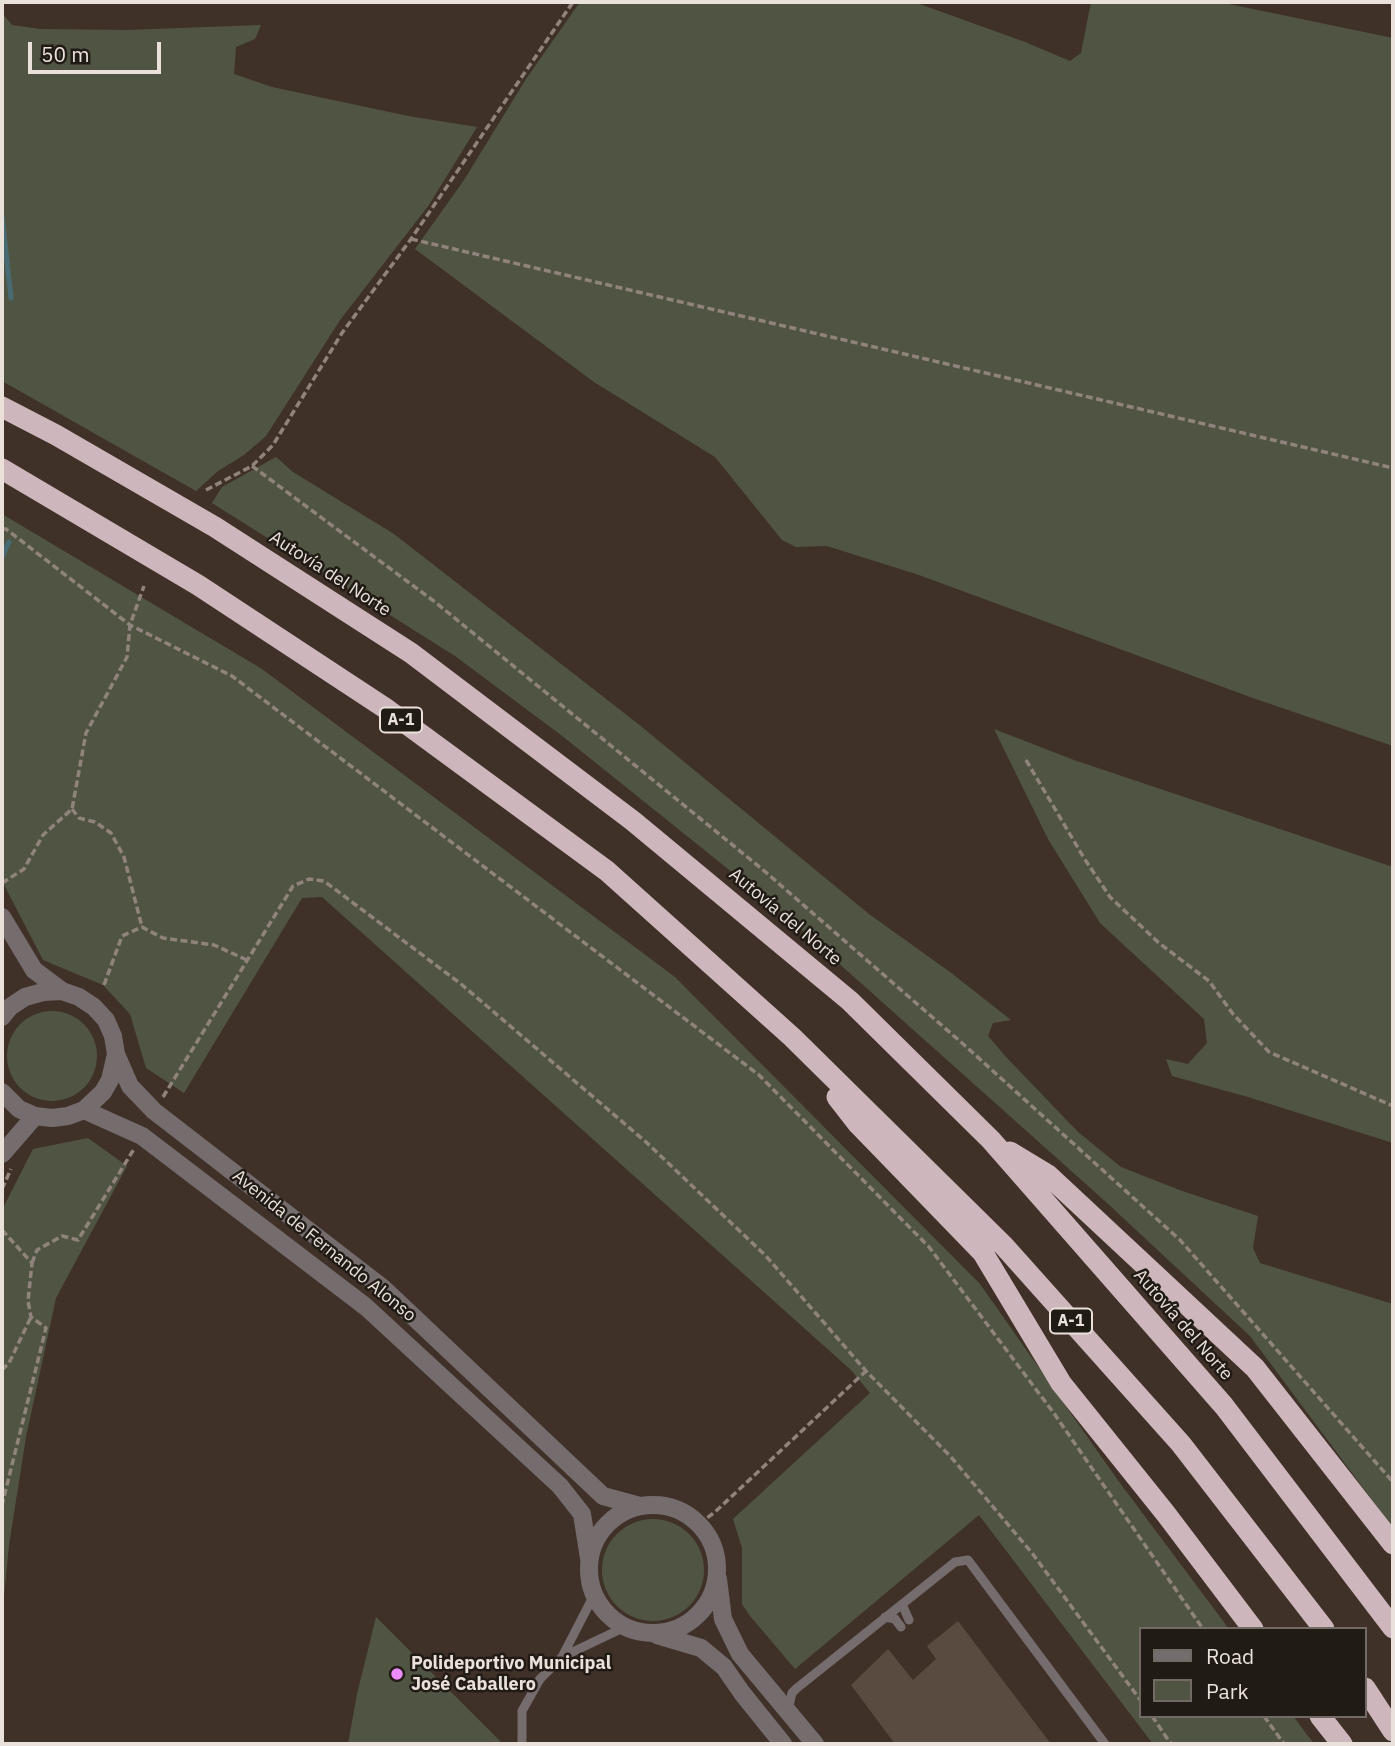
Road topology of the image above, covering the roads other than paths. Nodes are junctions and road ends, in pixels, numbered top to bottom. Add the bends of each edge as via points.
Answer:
1 (2, 407) edge
2 (2, 469) edge
3 (2, 917) edge
4 (62, 991) junction
5 (2, 1017) edge
6 (792, 1037) junction
7 (116, 1054) junction
8 (2, 1092) edge
9 (84, 1110) junction
10 (35, 1116) junction
11 (991, 1140) junction
12 (2, 1154) edge
13 (639, 1506) junction
14 (1393, 1544) edge
15 (589, 1558) junction
16 (717, 1570) junction
17 (594, 1595) junction
18 (902, 1604) junction
19 (885, 1617) junction
20 (625, 1627) junction
21 (1251, 1627) edge
22 (1322, 1627) edge
23 (1393, 1628) edge
24 (654, 1634) junction
25 (562, 1657) junction
26 (1367, 1691) edge
27 (788, 1711) junction
28 (1318, 1718) edge
29 (1319, 1718) edge
30 (1393, 1731) edge
31 (522, 1744) edge
32 (783, 1744) edge
33 (815, 1744) edge
34 (1105, 1744) edge
35 (1332, 1744) edge
36 (1342, 1744) edge

1 - 11 highway, Autovía del Norte via 215,527 411,653 633,821 850,1001
2 - 6 highway, A-1 via 198,585 385,708 607,871
3 - 4 street, Avenida de Fernando Alonso via 34,970
4 - 5 street via 25,997
4 - 7 street, Avenida de Fernando Alonso via 79,997 106,1020
6 - 21 highway via 858,1124 983,1253 1061,1383
6 - 22 highway, A-1 via 1004,1246 1181,1444
7 - 9 street via 110,1080
7 - 13 street, Avenida de Fernando Alonso via 130,1086 155,1111 383,1288 603,1496
8 - 10 street via 19,1109
9 - 10 street via 52,1118
9 - 15 street, Avenida de Fernando Alonso via 142,1136 366,1307 560,1486 582,1514
10 - 12 street
11 - 14 highway via 1048,1175 1255,1368
11 - 23 highway, Autovía del Norte via 1224,1406
13 - 15 street via 607,1524
13 - 16 street via 671,1507 699,1524 715,1553
15 - 17 street
16 - 24 street via 705,1607 691,1621
16 - 27 street via 723,1619 740,1654
17 - 20 street via 607,1614
17 - 25 lane
18 - 19 lane
18 - 19 lane via 905,1624
18 - 34 lane via 955,1562 968,1559
19 - 27 lane via 797,1688
20 - 24 street
20 - 25 lane
24 - 32 street via 709,1654
25 - 31 lane via 540,1679 522,1711
26 - 30 highway
27 - 33 street
28 - 35 highway
29 - 36 highway

